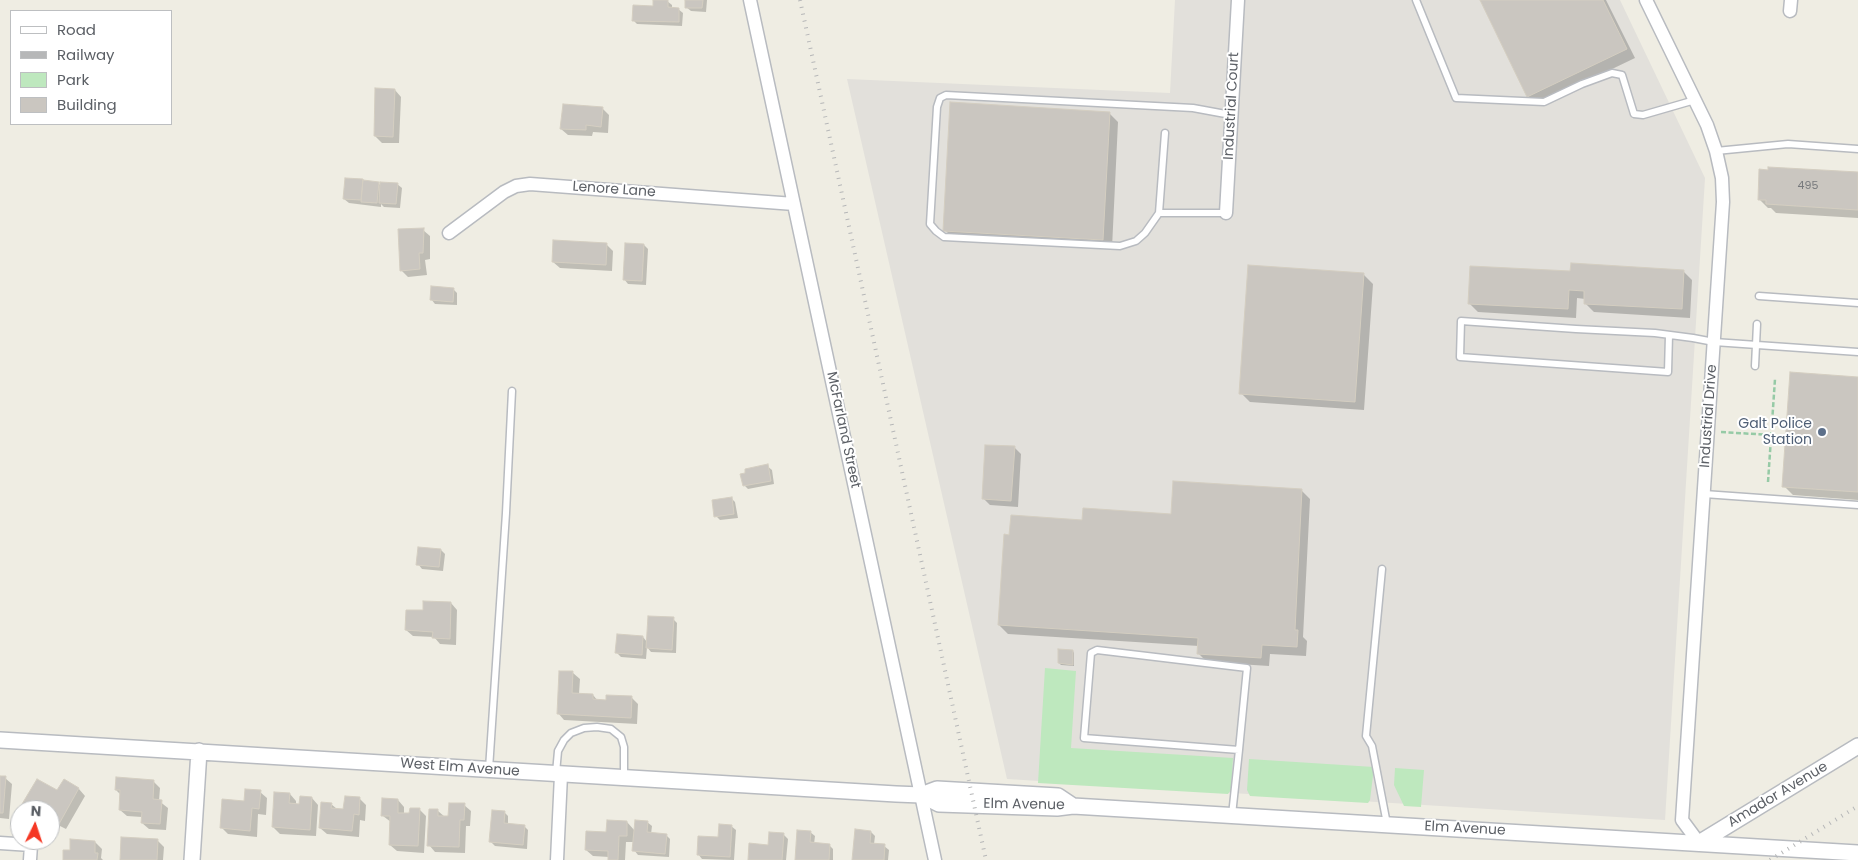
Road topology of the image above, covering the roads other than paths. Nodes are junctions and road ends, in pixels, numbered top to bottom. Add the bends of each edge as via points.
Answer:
1 (750, 0) edge
2 (1238, 0) edge
3 (1416, 0) edge
4 (1646, 0) edge
5 (1694, 100) junction
6 (1231, 115) junction
7 (1165, 133) dead end
8 (1858, 149) edge
9 (1716, 151) junction
10 (794, 204) junction
11 (1159, 213) junction
12 (1226, 213) joint
13 (449, 233) dead end
14 (1760, 296) dead end
15 (1858, 303) edge
16 (1758, 324) dead end
17 (1669, 335) junction
18 (1714, 342) junction
19 (1756, 345) junction
20 (1858, 352) edge
21 (1755, 366) dead end
22 (512, 391) dead end
23 (1704, 494) junction
24 (1858, 505) edge
25 (1382, 569) dead end
26 (0, 740) edge
27 (1858, 746) edge
28 (1239, 750) junction
29 (199, 751) junction
30 (489, 770) junction
31 (559, 774) junction
32 (624, 778) junction
33 (921, 795) junction
34 (973, 798) joint
35 (1232, 815) junction
36 (1387, 825) junction
37 (0, 843) edge
38 (1698, 843) junction
39 (1858, 853) edge
40 (30, 860) edge
41 (192, 860) edge
42 (557, 860) edge
43 (935, 860) edge

1 - 10 street, McFarland Street
2 - 6 street, Industrial Court
3 - 5 lane via 1456,98 1544,102 1612,72 1622,75 1634,114 1643,115
4 - 5 street, Industrial Drive
5 - 9 street, Industrial Drive
6 - 11 lane via 1193,108 946,95 940,98 930,224 944,237 1120,246 1136,241
6 - 12 street, Industrial Court
7 - 11 lane
8 - 9 lane via 1788,144
9 - 18 street, Industrial Drive via 1723,202
10 - 13 street, Lenore Lane via 530,184 504,192
10 - 33 street, McFarland Street
11 - 12 lane
14 - 15 lane
16 - 19 lane
17 - 17 lane via 1461,321 1460,357 1668,372
17 - 18 lane
18 - 19 lane
18 - 23 street, Industrial Drive
19 - 20 lane
19 - 21 lane
22 - 30 lane
23 - 24 lane
23 - 38 street, Industrial Drive via 1682,820
25 - 36 lane via 1366,736 1372,746
26 - 29 street, West Elm Avenue
27 - 38 street, Amador Avenue
28 - 28 lane via 1247,668 1097,650 1091,653 1084,738
28 - 35 lane
29 - 30 street, West Elm Avenue
29 - 41 street
30 - 31 street, West Elm Avenue
31 - 32 street, West Elm Avenue
31 - 32 lane via 558,751 564,740 571,733 597,727 611,729 621,737
31 - 42 street
32 - 33 street, West Elm Avenue
33 - 34 street, West Elm Avenue via 939,804
33 - 43 street, McFarland Street
34 - 35 street, Elm Avenue via 1057,808 1073,806
35 - 36 street, Elm Avenue
36 - 38 street, Elm Avenue
37 - 40 street via 31,845
38 - 39 street, Elm Avenue

